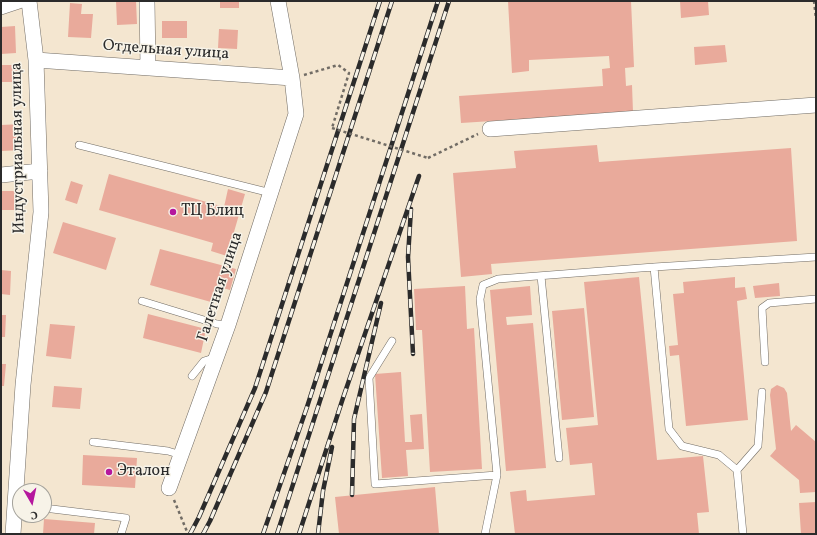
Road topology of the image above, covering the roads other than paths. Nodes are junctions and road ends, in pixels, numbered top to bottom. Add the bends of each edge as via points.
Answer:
1 (19, 1) edge
2 (29, 1) edge
3 (147, 1) edge
4 (278, 1) edge
5 (1, 8) edge
6 (36, 60) junction
7 (148, 68) junction
8 (292, 78) junction
9 (816, 105) edge
10 (490, 129) road end
11 (79, 145) dead end
12 (40, 172) junction
13 (1, 175) edge
14 (271, 193) junction
15 (816, 257) edge
16 (654, 267) junction
17 (541, 276) junction
18 (816, 299) edge
19 (142, 301) dead end
20 (228, 325) junction
21 (392, 342) dead end
22 (217, 357) junction
23 (765, 362) dead end
24 (192, 376) dead end
25 (762, 392) dead end
26 (93, 442) dead end
27 (181, 455) junction
28 (559, 458) dead end
29 (737, 470) junction
30 (497, 475) junction
31 (18, 483) edge
32 (169, 488) road end
33 (52, 509) edge
34 (15, 523) edge
35 (13, 534) edge
36 (122, 534) edge
37 (485, 534) edge
38 (743, 534) edge

1 - 5 street
2 - 6 street, Индустриальная улица
3 - 7 street
4 - 8 street, Галетная улица
6 - 7 street, Отдельная улица
6 - 12 street, Индустриальная улица
7 - 8 street, Отдельная улица
8 - 14 street, Галетная улица via 296,114
9 - 10 street
11 - 14 lane
12 - 13 street
12 - 31 street, Индустриальная улица via 41,212 23,385
14 - 20 street, Галетная улица
15 - 16 lane
16 - 17 lane
16 - 29 lane via 669,429 682,446 719,455
17 - 28 lane
17 - 30 lane via 498,279 483,285 480,299
18 - 23 lane via 769,303 762,308
19 - 20 lane
20 - 22 street, Галетная улица
21 - 30 lane via 369,378 376,484
22 - 24 lane via 204,361
22 - 27 street, Галетная улица
25 - 29 lane via 758,446
26 - 27 lane via 168,451
27 - 32 street, Галетная улица
29 - 38 lane
30 - 37 lane
33 - 36 lane via 126,518
34 - 35 street, Индустриальная улица

